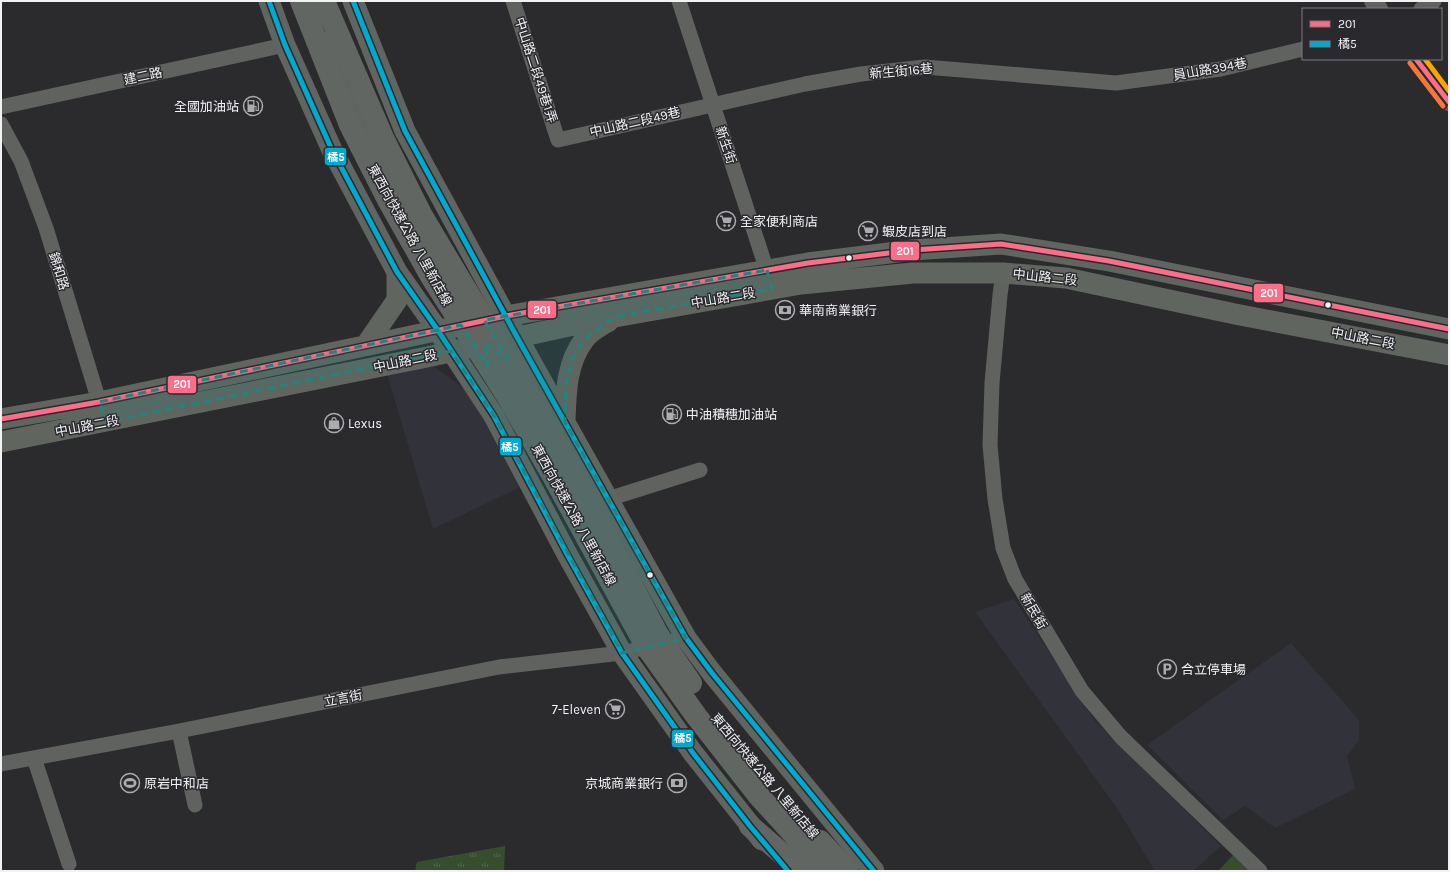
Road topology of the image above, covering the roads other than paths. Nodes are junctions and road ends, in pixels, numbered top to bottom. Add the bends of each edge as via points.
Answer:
1 (269, 1) edge
2 (300, 1) edge
3 (311, 1) edge
4 (324, 1) edge
5 (353, 1) edge
6 (513, 1) edge
7 (679, 1) edge
8 (1434, 1) edge
9 (1423, 8) edge
10 (285, 45) junction
11 (1302, 49) edge
12 (1417, 60) edge
13 (1116, 83) joint
14 (1449, 102) edge
15 (712, 105) junction
16 (1, 107) edge
17 (1, 124) edge
18 (558, 140) joint
19 (397, 272) junction
20 (1003, 273) junction
21 (770, 280) junction
22 (506, 316) junction
23 (614, 317) junction
24 (472, 322) junction
25 (437, 329) junction
26 (1449, 329) edge
27 (517, 336) junction
28 (485, 343) junction
29 (366, 345) junction
30 (451, 351) junction
31 (1449, 355) edge
32 (548, 392) junction
33 (98, 402) junction
34 (494, 416) junction
35 (1, 419) edge
36 (106, 422) junction
37 (565, 422) junction
38 (1, 442) edge
39 (700, 470) dead end
40 (608, 500) junction
41 (686, 638) junction
42 (622, 653) junction
43 (179, 731) junction
44 (34, 758) junction
45 (1, 764) edge
46 (195, 805) dead end
47 (750, 826) junction
48 (69, 864) dead end
49 (788, 871) edge
50 (802, 871) edge
51 (827, 871) edge
52 (848, 871) edge
53 (874, 871) edge
54 (1260, 871) edge

1 - 10 main road
2 - 51 highway, 東西向快速公路 八里新店線, bridge via 350,124 388,200 432,278 506,394 646,646 758,795
3 - 24 main road via 372,143 411,221
4 - 52 highway, 東西向快速公路 八里新店線, bridge via 384,140 422,216 570,467 658,635 721,726 791,810
5 - 22 main road via 405,132
6 - 18 street, 中山路二段49巷1弄
7 - 15 street, 新生街
8 - 9 street
10 - 16 street, 建二路
10 - 19 main road via 332,150
11 - 13 street, 員山路394巷 via 1221,69
12 - 14 street
13 - 15 street, 新生街16巷 via 925,67 861,74
15 - 18 street, 中山路二段49巷
15 - 21 street, 新生街
17 - 33 street, 錦和路 via 21,161 46,228
19 - 25 main road
19 - 29 main road via 397,300
20 - 21 main road, 中山路二段 via 913,273 801,284
20 - 31 main road, 中山路二段 via 1066,278
20 - 54 street, 新民街 via 992,383 990,445 1003,548 1015,579 1082,691 1121,737
21 - 22 main road, 中山路二段
21 - 23 main road, 中山路二段
21 - 26 main road, 中山路二段 via 808,263 913,250 1001,244 1109,261
22 - 24 main road, 中山路二段
22 - 27 main road
23 - 27 main road, 中山路二段
23 - 37 main road via 585,339 573,358 566,385
24 - 25 main road, 中山路二段
24 - 28 main road
25 - 29 main road, 中山路二段
25 - 30 main road
27 - 28 main road, 中山路二段
27 - 32 main road
28 - 30 main road, 中山路二段
28 - 32 main road
28 - 34 main road
29 - 33 main road, 中山路二段
30 - 34 main road
30 - 36 main road, 中山路二段
32 - 37 main road
33 - 35 main road, 中山路二段
33 - 36 street, 錦和路
34 - 42 main road
36 - 38 main road, 中山路二段
37 - 40 main road
39 - 40 street
40 - 41 main road
41 - 42 street, 立言街
41 - 53 main road
42 - 43 street, 立言街 via 499,667
42 - 47 main road via 693,753
43 - 44 street, 立言街
43 - 46 street
44 - 45 street, 立言街
44 - 48 street
47 - 49 main road
47 - 50 highway

